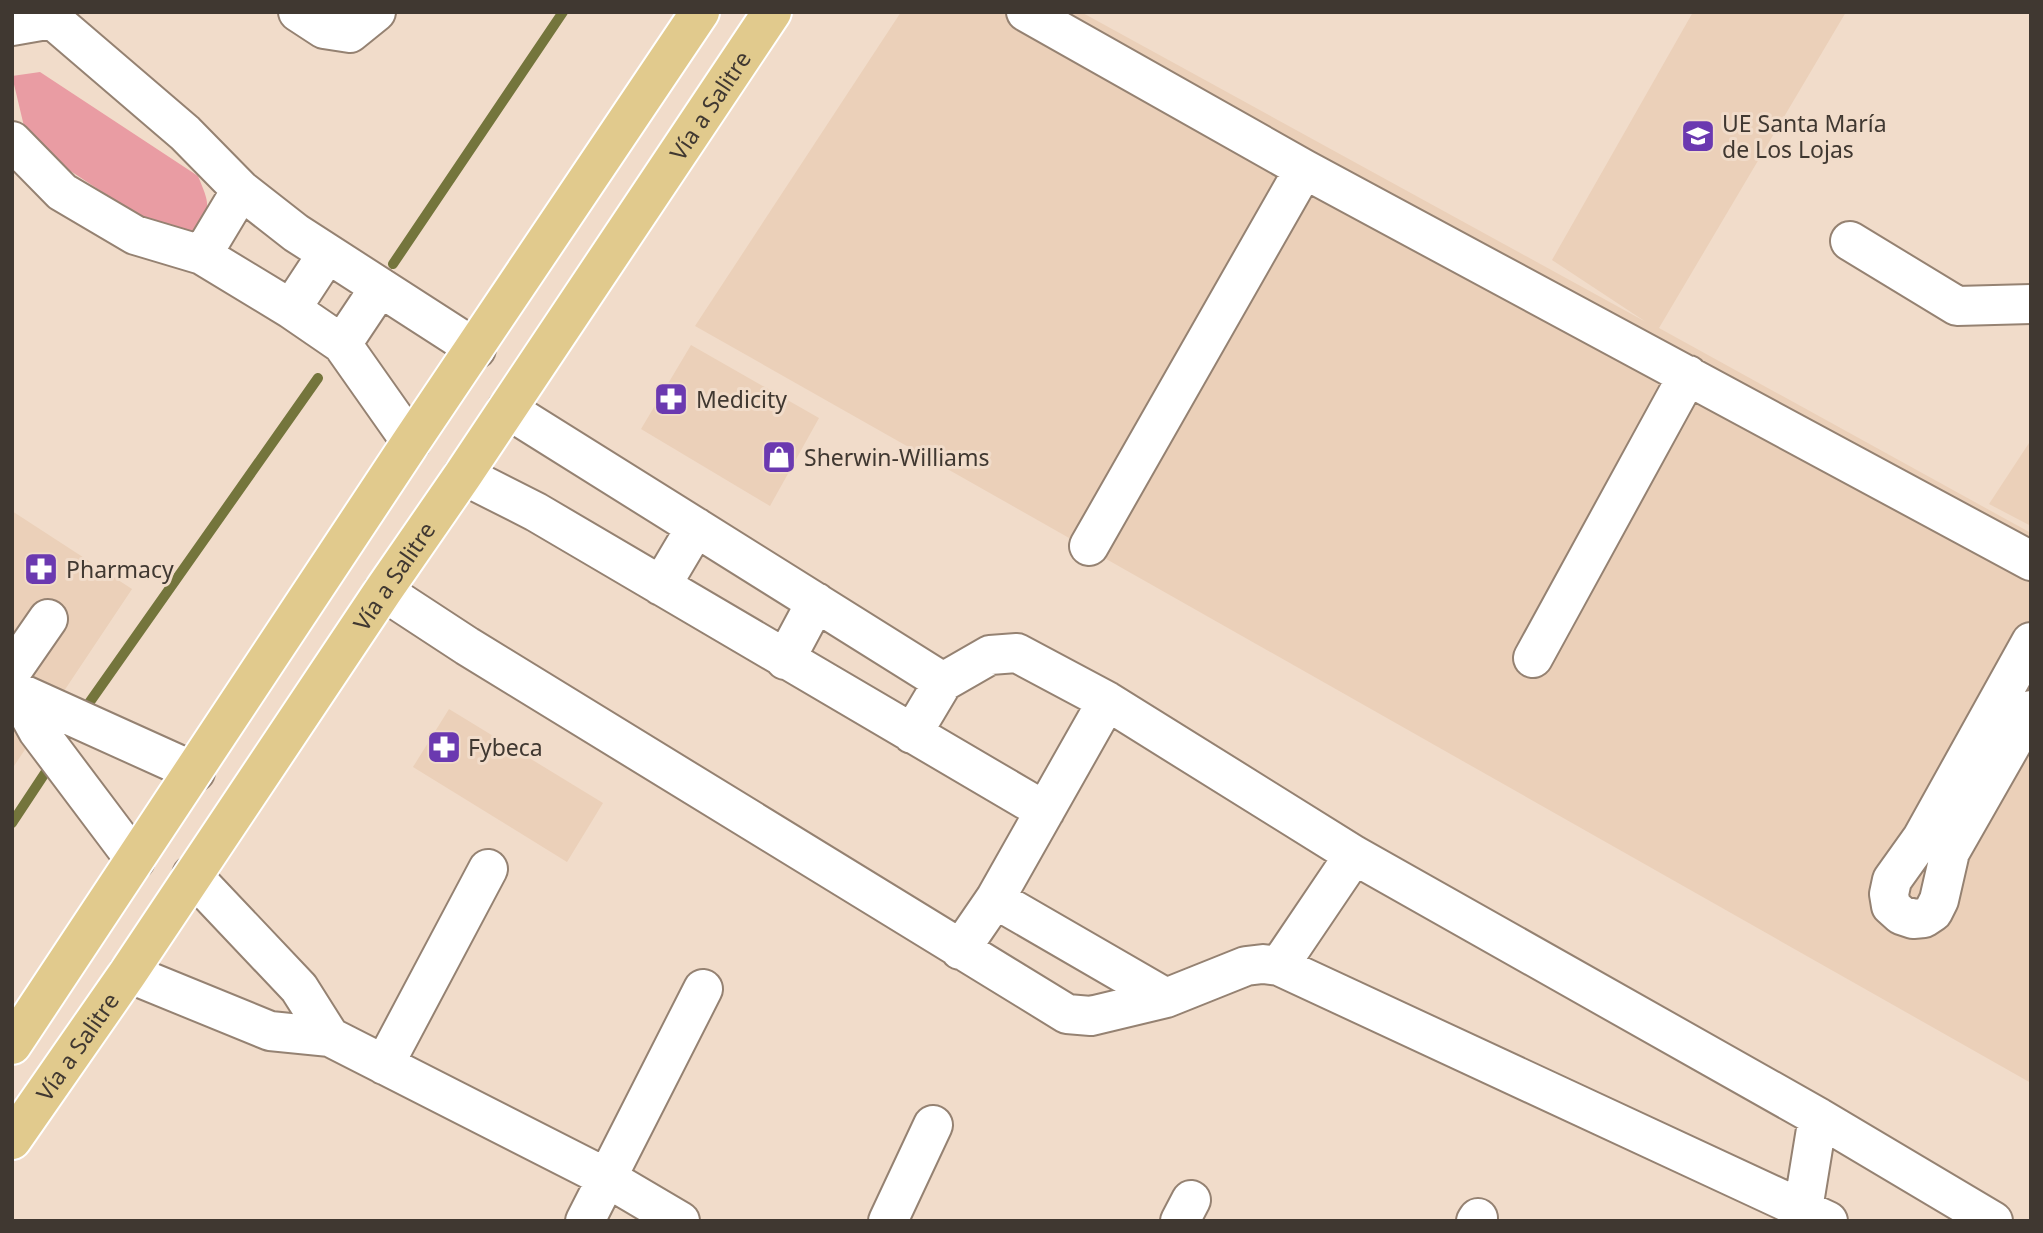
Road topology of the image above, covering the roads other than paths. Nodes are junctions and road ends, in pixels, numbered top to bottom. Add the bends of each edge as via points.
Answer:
1 (298, 12) edge
2 (376, 12) edge
3 (700, 12) edge
4 (772, 12) edge
5 (1026, 12) edge
6 (51, 16) edge
7 (12, 26) edge
8 (12, 141) edge
9 (1304, 169) junction
10 (241, 190) junction
11 (1850, 241) dead end
12 (327, 254) junction
13 (202, 255) junction
14 (380, 287) junction
15 (2031, 304) edge
16 (292, 309) junction
17 (342, 344) junction
18 (476, 349) junction
19 (1688, 375) junction
20 (507, 409) junction
21 (411, 442) junction
22 (463, 475) junction
23 (696, 527) junction
24 (1089, 546) dead end
25 (2031, 561) edge
26 (662, 586) junction
27 (383, 591) junction
28 (816, 602) junction
29 (48, 619) dead end
30 (2031, 642) edge
31 (1533, 658) dead end
32 (785, 660) junction
33 (14, 682) edge
34 (943, 682) junction
35 (1107, 701) junction
36 (2031, 710) edge
37 (912, 734) junction
38 (195, 772) junction
39 (1045, 811) junction
40 (1354, 855) junction
41 (135, 860) junction
42 (488, 869) dead end
43 (192, 875) junction
44 (995, 899) junction
45 (960, 950) junction
46 (1279, 966) junction
47 (128, 973) junction
48 (703, 989) dead end
49 (1166, 998) junction
50 (17, 1031) edge
51 (330, 1037) junction
52 (384, 1065) junction
53 (1818, 1118) junction
54 (933, 1125) dead end
55 (12, 1140) edge
56 (607, 1178) junction
57 (1815, 1215) edge
58 (585, 1221) edge
59 (680, 1221) edge
60 (888, 1221) edge
61 (1993, 1221) edge

1 - 2 street via 324,29 350,33
3 - 18 main road
4 - 20 main road, Vía a Salitre
5 - 9 street
6 - 7 street
6 - 10 street via 185,133
8 - 13 street via 62,192 135,235
9 - 19 street
9 - 24 street
10 - 12 street
10 - 13 street
11 - 15 street via 1957,306
12 - 14 street
12 - 16 street
13 - 16 street
14 - 17 street
14 - 18 street
16 - 17 street
17 - 21 street
18 - 21 main road
19 - 25 street
19 - 31 street
20 - 22 main road, Vía a Salitre
20 - 23 street
21 - 38 main road
22 - 26 street
22 - 27 main road, Vía a Salitre
23 - 26 street
23 - 28 street
26 - 32 street
27 - 43 main road, Vía a Salitre
27 - 45 street
28 - 32 street
28 - 34 street
29 - 33 street
30 - 36 street via 1922,838 1892,880 1891,906 1901,915 1924,918 1933,912 1950,852
32 - 37 street
33 - 38 street
33 - 41 street via 38,731
34 - 35 street via 990,655 1017,653
34 - 37 street
35 - 39 street
35 - 40 street
37 - 39 street
38 - 41 main road
39 - 44 street
40 - 46 street
40 - 53 street
41 - 50 main road
42 - 52 street
43 - 47 main road, Vía a Salitre
43 - 51 street via 299,988
44 - 45 street
44 - 49 street
45 - 49 street via 1078,1017
46 - 49 street via 1246,966
46 - 57 street
47 - 51 street via 270,1031
47 - 55 main road, Vía a Salitre
48 - 56 street
51 - 52 street
52 - 56 street
53 - 57 street
53 - 61 street
54 - 60 street
56 - 58 street
56 - 59 street

